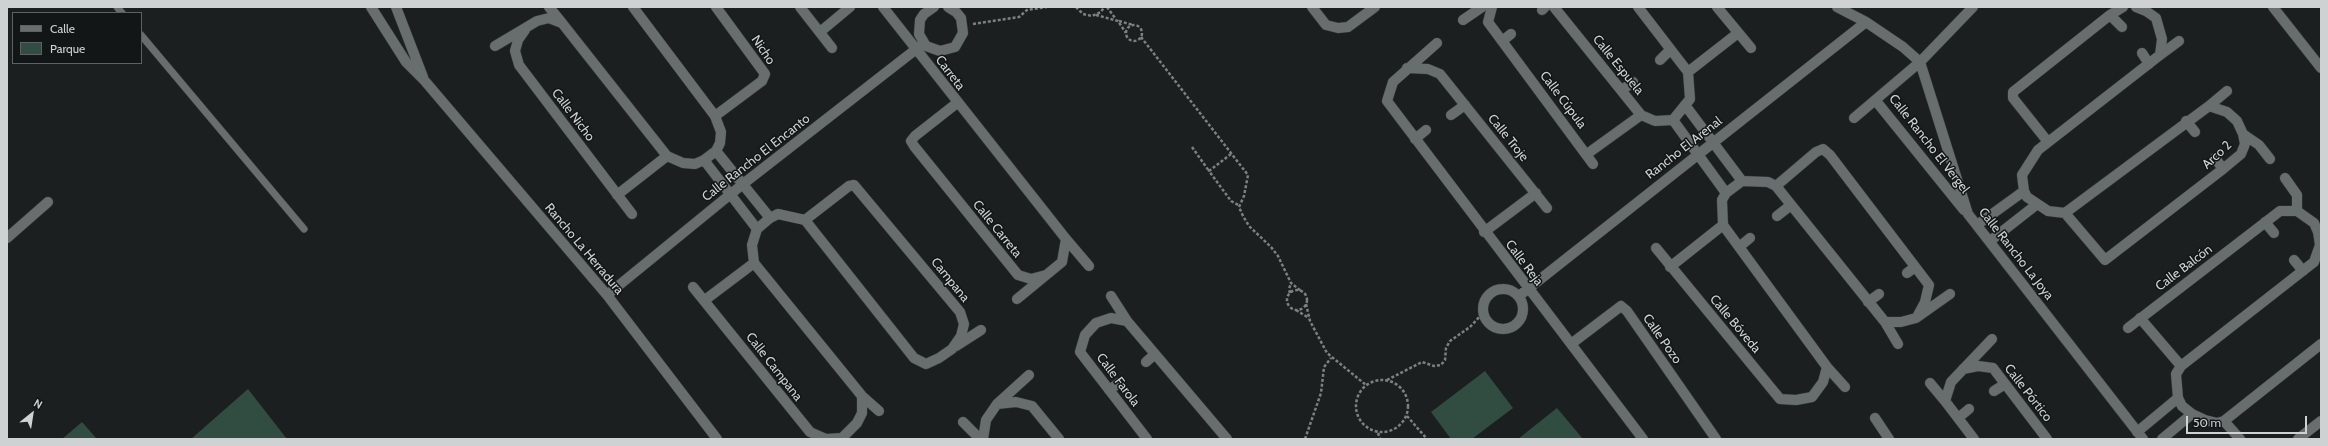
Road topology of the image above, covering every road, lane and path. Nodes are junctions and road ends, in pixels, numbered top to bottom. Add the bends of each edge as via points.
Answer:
1 (371, 7) edge
2 (396, 7) edge
3 (549, 7) edge
4 (633, 7) edge
5 (716, 7) edge
6 (800, 7) edge
7 (850, 7) edge
8 (883, 7) edge
9 (934, 7) edge
10 (948, 7) edge
11 (1047, 7) edge
12 (1076, 7) edge
13 (1104, 7) edge
14 (1107, 7) edge
15 (1312, 7) edge
16 (1482, 7) edge
17 (1492, 7) edge
18 (1554, 7) edge
19 (1638, 7) edge
20 (1717, 7) edge
21 (1837, 7) edge
22 (1973, 7) edge
23 (2123, 7) edge
24 (2273, 7) edge
25 (1373, 8) edge
26 (2142, 8) edge
27 (1096, 15) junction
28 (2110, 15) junction
29 (1463, 20) dead end
30 (1118, 21) junction
31 (1866, 22) junction
32 (562, 23) junction
33 (1134, 25) junction
34 (527, 26) junction
35 (964, 26) junction
36 (2122, 27) dead end
37 (820, 32) junction
38 (1738, 33) junction
39 (1126, 34) junction
40 (1512, 34) dead end
41 (142, 36) edge
42 (1141, 37) junction
43 (1502, 40) junction
44 (2179, 42) dead end
45 (1437, 43) dead end
46 (495, 46) dead end
47 (920, 46) junction
48 (832, 48) dead end
49 (1751, 48) dead end
50 (1670, 50) junction
51 (2142, 53) dead end
52 (2160, 55) junction
53 (1660, 60) dead end
54 (1920, 62) junction
55 (2149, 64) junction
56 (1407, 68) junction
57 (2321, 68) edge
58 (1688, 72) junction
59 (424, 80) junction
60 (1633, 82) dead end
61 (1622, 90) junction
62 (2227, 91) dead end
63 (1876, 101) junction
64 (957, 103) junction
65 (1465, 105) junction
66 (2209, 106) junction
67 (1679, 113) junction
68 (1451, 115) dead end
69 (1641, 115) junction
70 (715, 116) junction
71 (1854, 118) dead end
72 (2186, 121) junction
73 (1426, 130) dead end
74 (2195, 132) dead end
75 (2243, 134) junction
76 (1414, 139) junction
77 (911, 141) joint
78 (1712, 142) junction
79 (2048, 142) junction
80 (1192, 147) dead end
81 (1697, 153) junction
82 (1232, 154) junction
83 (1587, 154) junction
84 (710, 155) junction
85 (668, 156) junction
86 (2215, 158) dead end
87 (2270, 159) dead end
88 (1593, 164) dead end
89 (2223, 169) junction
90 (1209, 171) junction
91 (2285, 178) dead end
92 (1742, 181) junction
93 (743, 184) junction
94 (1776, 186) junction
95 (2024, 191) junction
96 (1726, 193) junction
97 (732, 194) junction
98 (1536, 194) junction
99 (618, 195) junction
100 (48, 202) dead end
101 (1791, 205) junction
102 (2036, 205) junction
103 (1240, 206) junction
104 (1547, 208) dead end
105 (2297, 210) junction
106 (2066, 213) junction
107 (632, 214) dead end
108 (1968, 214) junction
109 (1777, 216) dead end
110 (805, 220) junction
111 (2265, 222) junction
112 (763, 224) junction
113 (1723, 225) junction
114 (1977, 225) junction
115 (304, 229) dead end
116 (1484, 232) junction
117 (2274, 233) dead end
118 (7, 238) edge
119 (1750, 238) dead end
120 (1066, 239) junction
121 (1990, 241) junction
122 (1739, 247) junction
123 (1656, 248) dead end
124 (2294, 260) dead end
125 (2317, 260) edge
126 (754, 263) junction
127 (1089, 266) dead end
128 (1670, 267) junction
129 (2303, 271) junction
130 (1049, 275) junction
131 (1291, 283) junction
132 (693, 287) dead end
133 (1527, 289) junction
134 (1301, 291) junction
135 (1290, 293) junction
136 (1879, 294) dead end
137 (1950, 294) dead end
138 (607, 296) junction
139 (1111, 296) dead end
140 (1519, 296) junction
141 (1017, 299) dead end
142 (705, 300) junction
143 (1868, 302) junction
144 (1306, 304) junction
145 (1295, 310) junction
146 (1483, 313) junction
147 (1916, 318) junction
148 (2140, 318) junction
149 (1309, 319) junction
150 (1127, 321) junction
151 (1885, 322) junction
152 (2128, 328) dead end
153 (981, 330) dead end
154 (1992, 339) dead end
155 (1571, 344) junction
156 (1898, 344) dead end
157 (2321, 344) edge
158 (952, 349) junction
159 (1155, 354) junction
160 (1331, 358) junction
161 (1146, 362) dead end
162 (2181, 366) junction
163 (1827, 367) junction
164 (1962, 369) junction
165 (1029, 375) dead end
166 (1387, 380) junction
167 (1118, 383) dead end
168 (1930, 383) dead end
169 (2005, 384) junction
170 (1366, 385) junction
171 (1845, 387) dead end
172 (1109, 390) junction
173 (1994, 391) dead end
174 (862, 396) junction
175 (2178, 398) junction
176 (1945, 401) junction
177 (997, 404) junction
178 (1969, 409) dead end
179 (879, 411) dead end
180 (2192, 414) junction
181 (1407, 416) junction
182 (1875, 418) dead end
183 (1958, 418) junction
184 (2224, 421) junction
185 (2321, 421) edge
186 (963, 422) dead end
187 (1378, 433) junction
188 (2140, 435) edge
189 (717, 439) edge
190 (980, 439) edge
191 (983, 439) edge
192 (1059, 439) edge
193 (1146, 439) edge
194 (1227, 439) edge
195 (1305, 439) edge
196 (1380, 439) edge
197 (1427, 439) edge
198 (1643, 439) edge
199 (1716, 439) edge
200 (1889, 439) edge
201 (1974, 439) edge
202 (2047, 439) edge
203 (2162, 439) edge
204 (2240, 439) edge
205 (2298, 439) edge

1 - 59 street, Rancho La Herradura via 406,62
2 - 59 street, Rancho La Herradura
3 - 32 street
4 - 70 street
5 - 70 street, Nicho via 765,74 762,81
6 - 37 street
7 - 37 street
8 - 47 street, Carreta
9 - 47 street via 920,20
10 - 35 street via 956,12
11 - 35 path via 1027,10 1019,17
12 - 27 path via 1083,14
13 - 27 path
14 - 30 path
15 - 25 street via 1326,25 1338,28 1348,27
16 - 29 street
17 - 43 street, Calle Cúpula via 1488,22
18 - 61 street, Calle Espuela
19 - 50 street
20 - 38 street
21 - 31 street
22 - 54 street, Calle Rancho El Vergel
23 - 28 street
24 - 57 street
26 - 52 street via 2156,18 2162,39
27 - 30 path
28 - 36 street
28 - 79 street via 2012,92 2013,98
30 - 33 path
30 - 39 path
31 - 54 street
31 - 78 street, Rancho El Arenal
32 - 34 street via 549,18
32 - 85 street
33 - 39 path via 1129,27
33 - 42 path via 1141,29
34 - 46 street
34 - 99 street, Calle Nicho via 518,40 515,51 519,65
35 - 47 street via 960,41 948,50
37 - 48 street
38 - 49 street
38 - 58 street
39 - 42 path via 1132,41
40 - 43 street
41 - 115 lane
42 - 82 path
43 - 83 street, Calle Cúpula
44 - 52 street
45 - 56 street
47 - 64 street, Carreta
47 - 93 street, Calle Rancho El Encanto
50 - 53 street
50 - 58 street
51 - 55 street
52 - 55 street
54 - 63 street, Calle Rancho El Vergel
54 - 108 street, Calle Rancho La Joya
55 - 79 street
56 - 65 street, Calle Troje via 1428,69 1440,74
56 - 76 street, Calle Reja via 1393,82 1386,101
58 - 67 street via 1690,99
59 - 138 street, Rancho La Herradura
60 - 61 street
61 - 69 street, Calle Espuela
62 - 66 street
63 - 71 street
63 - 108 street, Calle Rancho El Vergel
64 - 77 street, Carreta
64 - 120 street
65 - 68 street
65 - 98 street, Calle Troje
66 - 72 street
66 - 75 street, Arco 2 via 2227,112 2237,121
67 - 69 street, Calle Espuela via 1655,121
67 - 78 street
67 - 81 street
69 - 83 street
70 - 84 street via 721,132
72 - 74 street
72 - 106 street
73 - 76 street
75 - 87 street via 2259,145
75 - 89 street, Arco 2 via 2245,144 2241,154
76 - 116 street, Calle Reja
77 - 130 street, Calle Carreta via 1018,275 1032,279
78 - 81 street, Rancho El Arenal
78 - 92 street
79 - 95 street via 2038,150 2022,175
80 - 90 path
81 - 96 street
81 - 133 street, Rancho El Arenal
82 - 90 path
82 - 103 path via 1248,176
83 - 88 street, Calle Cúpula
84 - 85 street via 695,164 683,163
84 - 93 street
84 - 97 street
85 - 99 street
86 - 89 street
89 - 106 street, Arco 2 via 2104,260
90 - 103 path via 1231,201
91 - 105 street via 2297,195
92 - 94 street via 1768,182
92 - 96 street
93 - 97 street, Calle Rancho El Encanto
93 - 112 street
94 - 101 street
94 - 147 street via 1816,152 1823,149 1830,155 1911,270 1929,285 1925,302
95 - 102 street
95 - 114 street
96 - 113 street via 1722,200
97 - 112 street
97 - 138 street, Calle Rancho El Encanto
98 - 104 street, Calle Troje
98 - 116 street
99 - 107 street, Calle Nicho
100 - 118 street
101 - 109 street
101 - 143 street
102 - 106 street via 2048,211
102 - 121 street
103 - 131 path via 1249,226 1278,256
105 - 111 street, Calle Balcón via 2280,211
105 - 125 street via 2314,223 2318,232 2320,245
108 - 114 street, Calle Rancho La Joya
110 - 112 street via 778,214
110 - 158 street, Campana via 914,358 926,364
110 - 158 street, Campana via 849,186 854,185 960,312 964,324
111 - 117 street
111 - 148 street, Calle Balcón
112 - 126 street via 752,245
113 - 122 street
113 - 128 street
114 - 121 street, Calle Rancho La Joya
116 - 133 street, Calle Reja
119 - 122 street
120 - 127 street
120 - 130 street via 1062,262
121 - 188 street, Calle Rancho La Joya
122 - 163 street
123 - 128 street
124 - 129 street
125 - 129 street
126 - 142 street
126 - 174 street
128 - 163 street, Calle Bóveda via 1780,399 1812,397 1822,382
129 - 162 street
130 - 141 street
131 - 134 path
131 - 135 path
132 - 142 street, Calle Campana
133 - 140 street, Rancho El Arenal
133 - 155 street, Calle Reja
134 - 135 path
134 - 144 path via 1307,298
135 - 145 path via 1287,297 1288,304
136 - 143 street
137 - 147 street
138 - 189 street, Rancho La Herradura
139 - 150 street
140 - 146 street via 1506,289 1494,291 1485,300
140 - 146 street via 1524,309 1523,316 1515,327 1495,328 1485,319
142 - 174 street, Calle Campana via 810,432 826,439 842,438 857,424 862,413
143 - 151 street
144 - 145 path via 1302,309
144 - 149 path
145 - 149 path
146 - 166 path via 1470,327 1450,341 1441,365 1434,366 1422,362
147 - 151 street via 1901,322
148 - 152 street, Calle Balcón
148 - 162 street
149 - 160 path
150 - 159 street
150 - 172 street, Calle Farola via 1112,318 1096,323 1084,335 1080,352
151 - 156 street
153 - 158 street
154 - 164 street
155 - 198 street, Calle Reja
155 - 199 street, Calle Pozo via 1621,306
157 - 184 street
159 - 161 street
159 - 194 street
160 - 170 path
160 - 195 path via 1324,367 1321,393
162 - 175 street via 2176,374
163 - 171 street
164 - 169 street, Calle Pórtico via 1978,366 1993,368
164 - 176 street via 1951,382
165 - 177 street
166 - 170 path via 1378,380
166 - 181 path via 1403,390 1407,397
167 - 172 street
168 - 176 street
169 - 173 street
169 - 202 street, Calle Pórtico
170 - 187 path via 1358,394 1356,410 1363,425
172 - 193 street, Calle Farola
174 - 179 street
175 - 180 street via 2182,406
175 - 188 street
176 - 183 street
177 - 191 street via 986,420
177 - 192 street via 1016,402 1032,406
178 - 183 street
180 - 184 street via 2217,423
180 - 203 street
181 - 187 path via 1403,424 1396,429
181 - 197 path
182 - 200 street
183 - 201 street
184 - 204 street
185 - 205 street
186 - 190 street
187 - 196 path

